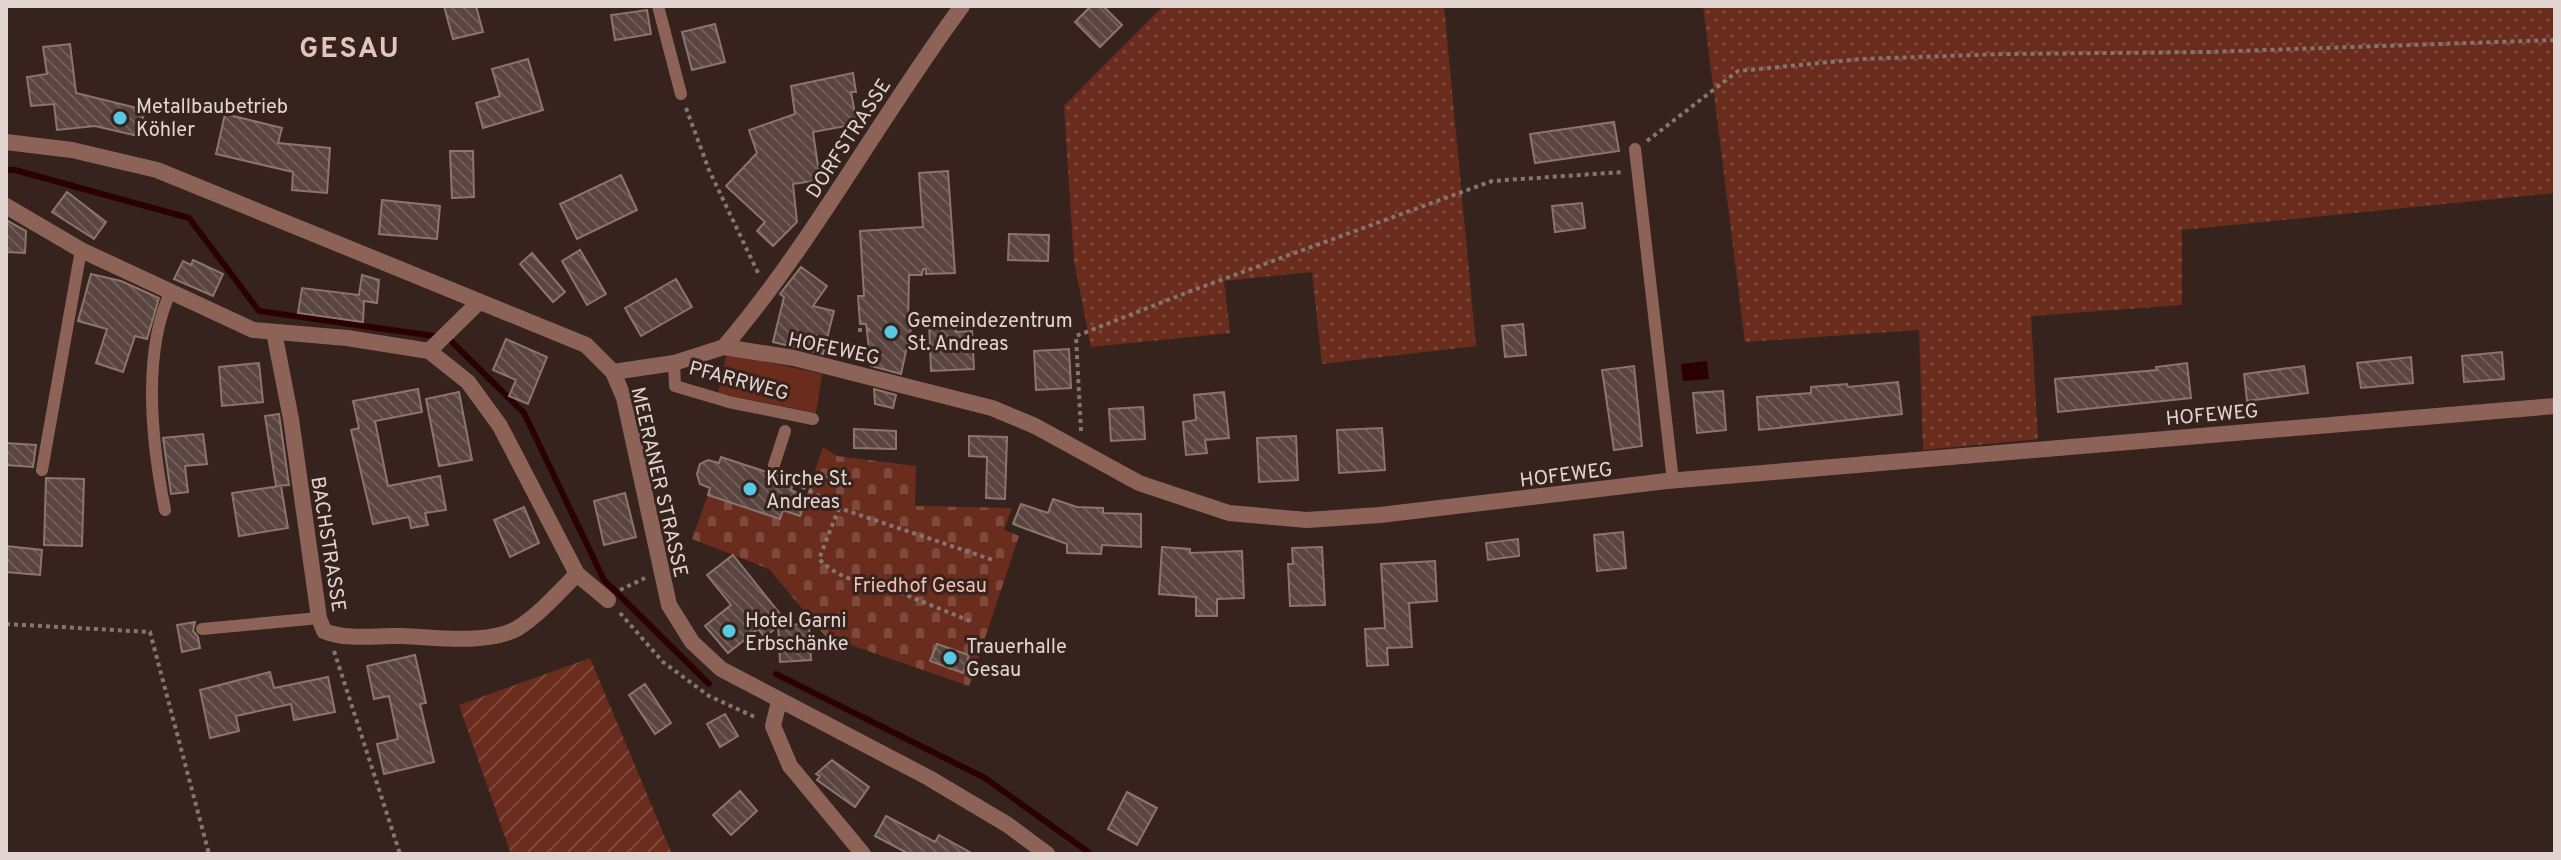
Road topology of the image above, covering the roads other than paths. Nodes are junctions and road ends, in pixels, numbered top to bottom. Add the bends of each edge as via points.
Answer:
1 (658, 6) edge
2 (962, 6) edge
3 (681, 94) road end
4 (6, 142) edge
5 (1635, 149) road end
6 (6, 206) edge
7 (81, 250) junction
8 (171, 291) junction
9 (479, 302) junction
10 (274, 332) junction
11 (433, 347) junction
12 (724, 347) junction
13 (674, 363) junction
14 (613, 372) junction
15 (2555, 406) edge
16 (813, 419) dead end
17 (785, 431) dead end
18 (774, 465) dead end
19 (42, 470) dead end
20 (1673, 481) junction
21 (165, 510) dead end
22 (577, 574) junction
23 (608, 600) road end
24 (319, 618) junction
25 (202, 629) dead end
26 (779, 701) junction
27 (863, 854) edge
28 (1047, 854) edge

1 - 3 lane
2 - 12 street, DORFSTRASSE via 837,193
4 - 9 street, MEERANER STRASSE via 72,150 157,170
5 - 20 lane
6 - 7 street
7 - 8 street
7 - 19 lane
8 - 10 street via 253,330
8 - 21 lane via 161,311 153,362
9 - 11 street
9 - 14 street, MEERANER STRASSE via 586,345
10 - 11 street
10 - 24 street, BACHSTRASSE
11 - 22 street via 468,382 500,426
12 - 13 street, HOFEWEG
12 - 20 street, HOFEWEG via 850,371 992,408 1139,483 1229,513 1307,520 1380,515
13 - 14 street, HOFEWEG
13 - 16 lane, PFARRWEG via 675,386
14 - 26 street, MEERANER STRASSE via 624,398 669,605 692,642 721,669
15 - 20 street, HOFEWEG
17 - 18 lane
22 - 23 street
22 - 24 street, BACHSTRASSE via 517,629 501,634 336,636 324,631
24 - 25 lane
26 - 27 street via 773,726 790,766
26 - 28 street, MEERANER STRASSE via 929,778

